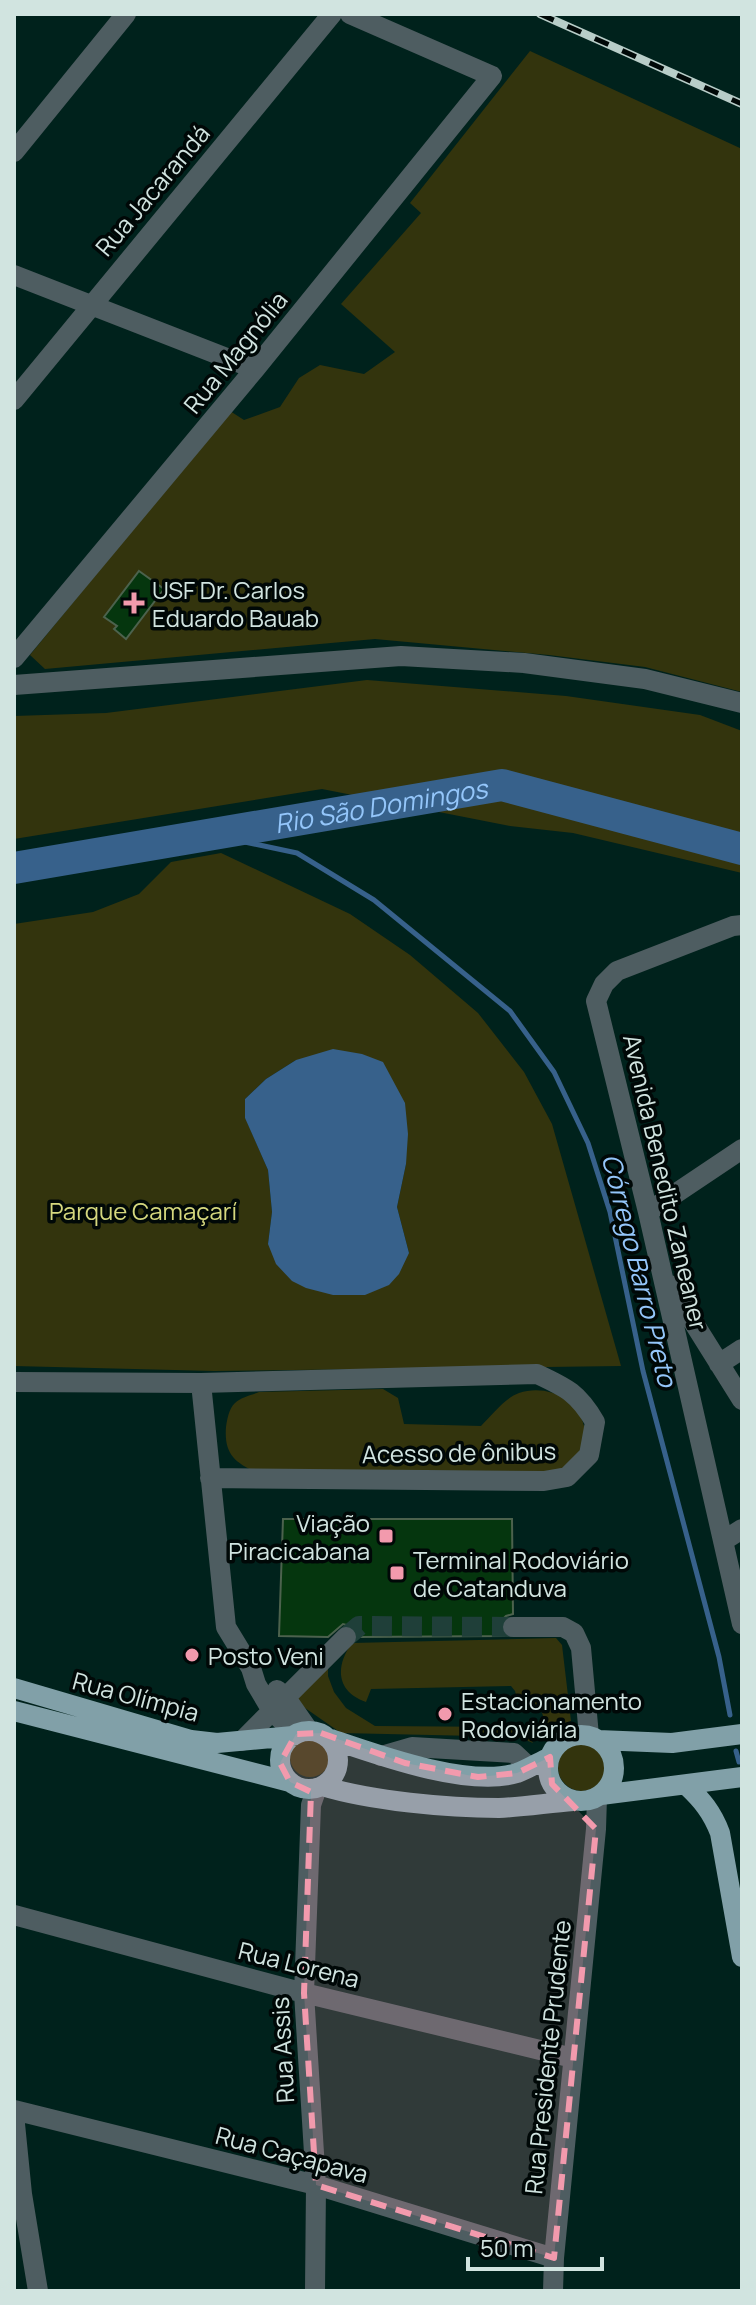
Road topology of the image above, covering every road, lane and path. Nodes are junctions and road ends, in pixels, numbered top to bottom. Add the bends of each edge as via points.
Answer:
1 (126, 14) edge
2 (332, 14) edge
3 (350, 14) edge
4 (14, 152) edge
5 (14, 275) edge
6 (91, 305) junction
7 (255, 369) junction
8 (14, 400) edge
9 (14, 658) edge
10 (14, 685) edge
11 (742, 703) edge
12 (742, 925) edge
13 (742, 1149) edge
14 (648, 1212) junction
15 (662, 1272) junction
16 (742, 1349) edge
17 (719, 1364) junction
18 (14, 1382) edge
19 (201, 1383) junction
20 (742, 1400) edge
21 (210, 1478) junction
22 (742, 1529) edge
23 (723, 1541) junction
24 (742, 1624) edge
25 (513, 1627) tunnel mouth
26 (346, 1637) tunnel mouth
27 (14, 1688) edge
28 (279, 1704) junction
29 (14, 1711) edge
30 (299, 1733) junction
31 (742, 1734) edge
32 (594, 1738) junction
33 (331, 1739) junction
34 (242, 1741) junction
35 (550, 1757) junction
36 (742, 1777) edge
37 (686, 1785) junction
38 (309, 1790) junction
39 (599, 1796) junction
40 (574, 1801) junction
41 (596, 1829) junction
42 (14, 1915) edge
43 (742, 1957) edge
44 (304, 1993) junction
45 (573, 2058) junction
46 (14, 2112) edge
47 (316, 2185) junction
48 (18, 2195) edge
49 (554, 2258) junction
50 (38, 2291) edge
51 (315, 2291) edge
52 (553, 2291) edge

1 - 4 street
2 - 6 street, Rua Jacarandá
3 - 7 street, Rua Magnólia via 492,76
5 - 6 street
6 - 7 street
6 - 8 street, Rua Jacarandá
7 - 9 street, Rua Magnólia
10 - 11 street via 401,656 524,663 645,679
12 - 14 street, Avenida Benedito Zaneaner via 617,971 596,1001
13 - 14 street
14 - 15 street, Avenida Benedito Zaneaner
15 - 17 street
15 - 23 street, Avenida Benedito Zaneaner
16 - 17 street
17 - 20 street
18 - 19 street, Acesso de ônibus
19 - 21 street
19 - 21 street, Acesso de ônibus via 537,1374 583,1402 595,1422 589,1455 567,1477 544,1481
21 - 28 street via 226,1627
22 - 23 street
23 - 24 street, Avenida Benedito Zaneaner
25 - 32 street via 563,1627 574,1633 581,1648
26 - 28 street
27 - 34 main road, Rua Olímpia via 191,1740
28 - 30 street
28 - 34 street
29 - 38 main road, Rua Olímpia
30 - 33 main road via 321,1733
30 - 34 main road, Rua Olímpia
30 - 38 main road via 285,1743 280,1763 283,1774
31 - 32 main road via 672,1743
32 - 35 main road via 569,1738
32 - 39 main road via 606,1745 614,1762 612,1781
33 - 35 main road via 405,1763 478,1777 517,1773
33 - 38 main road via 337,1770 331,1780
35 - 40 main road via 552,1784
36 - 37 main road
37 - 39 main road
37 - 43 main road via 705,1803 720,1833
38 - 40 main road, Rua Olímpia via 486,1807
38 - 44 street, Rua Assis
39 - 40 main road
39 - 41 street, Rua Presidente Prudente
40 - 41 street
41 - 45 street, Rua Presidente Prudente
42 - 44 street, Rua Lorena
44 - 45 street, Rua Lorena
44 - 47 street, Rua Assis
45 - 49 street, Rua Presidente Prudente
46 - 47 street, Rua Caçapava
46 - 48 street
47 - 49 street, Rua Caçapava
47 - 51 street, Rua Assis
48 - 50 street
49 - 52 street, Rua Presidente Prudente

